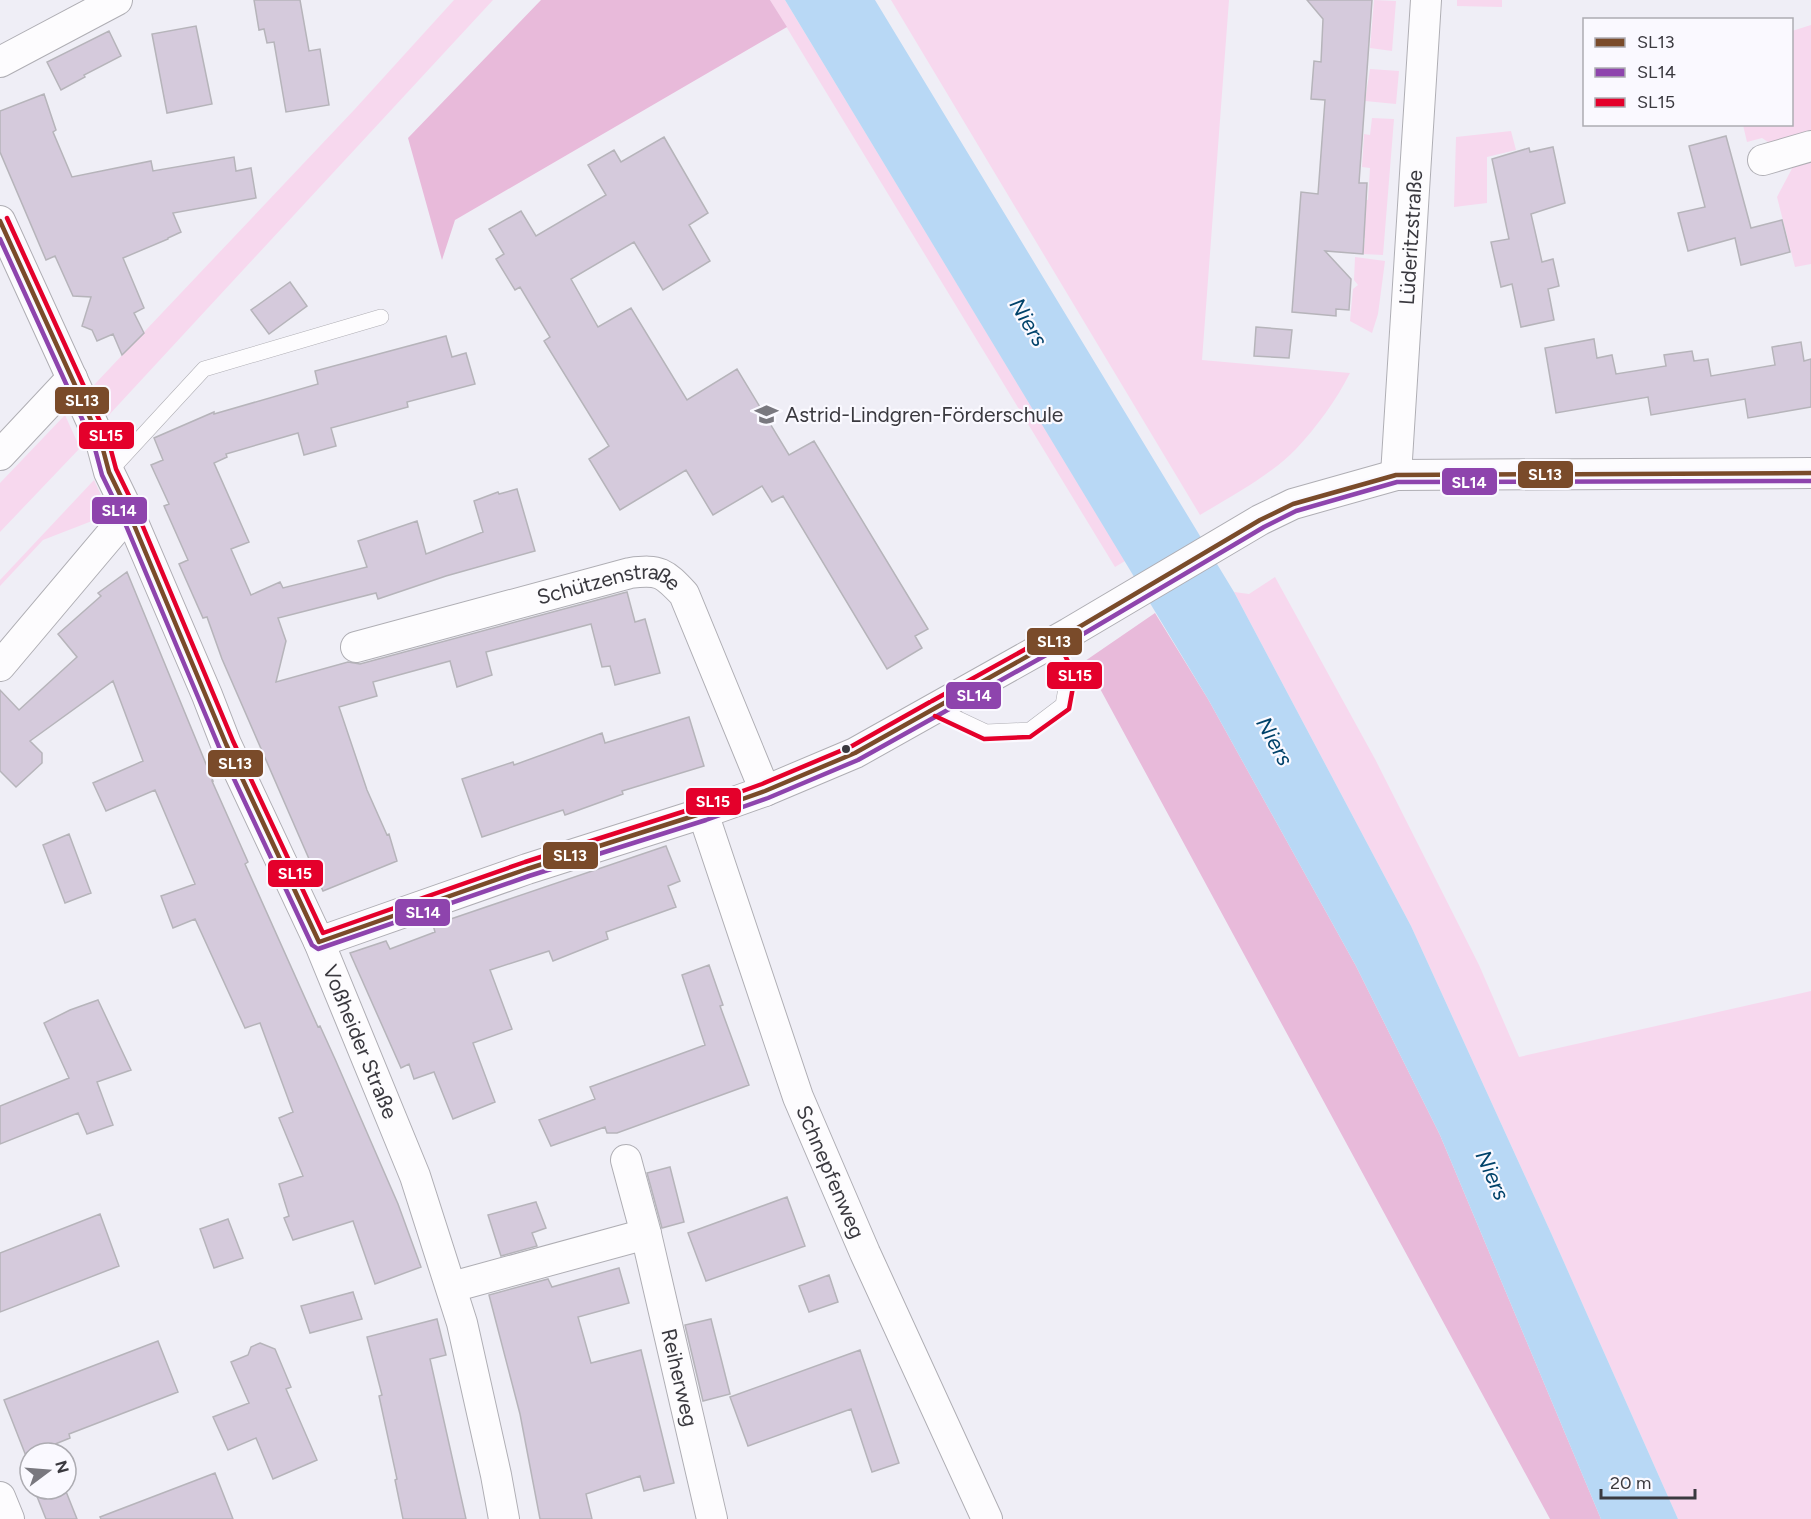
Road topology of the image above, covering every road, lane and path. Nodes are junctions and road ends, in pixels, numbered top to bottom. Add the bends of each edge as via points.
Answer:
1 (117, 0) edge
2 (1426, 0) edge
3 (0, 62) edge
4 (1811, 146) edge
5 (1763, 160) dead end
6 (0, 221) edge
7 (381, 317) dead end
8 (72, 378) junction
9 (0, 455) edge
10 (110, 472) junction
11 (1811, 473) edge
12 (1396, 475) junction
13 (129, 513) junction
14 (1050, 643) junction
15 (356, 647) dead end
16 (0, 666) edge
17 (935, 708) junction
18 (765, 791) junction
19 (703, 813) junction
20 (319, 942) junction
21 (626, 1160) dead end
22 (646, 1234) junction
23 (452, 1287) junction
24 (0, 1497) edge
25 (9, 1519) edge
26 (504, 1519) edge
27 (712, 1519) edge
28 (987, 1519) edge

1 - 3 street
2 - 12 street, Lüderitzstraße
4 - 5 street
6 - 8 street, Voßheider Straße
7 - 10 lane via 204,369
8 - 9 street
8 - 10 street, Voßheider Straße
10 - 13 street, Voßheider Straße
11 - 12 street
12 - 14 street via 1293,504
13 - 16 street
13 - 20 street, Voßheider Straße via 226,744
14 - 17 street
14 - 17 lane via 1068,677 1064,705 1030,730 986,732
15 - 18 street, Schützenstraße via 650,570 666,576 684,594
17 - 18 street via 855,753
18 - 19 street
19 - 20 street via 527,868
19 - 28 street, Schnepfenweg via 798,1097
20 - 23 street, Voßheider Straße via 415,1176
21 - 22 street, Reiherweg
22 - 23 street
22 - 27 street, Reiherweg
23 - 26 street, Voßheider Straße
24 - 25 street

